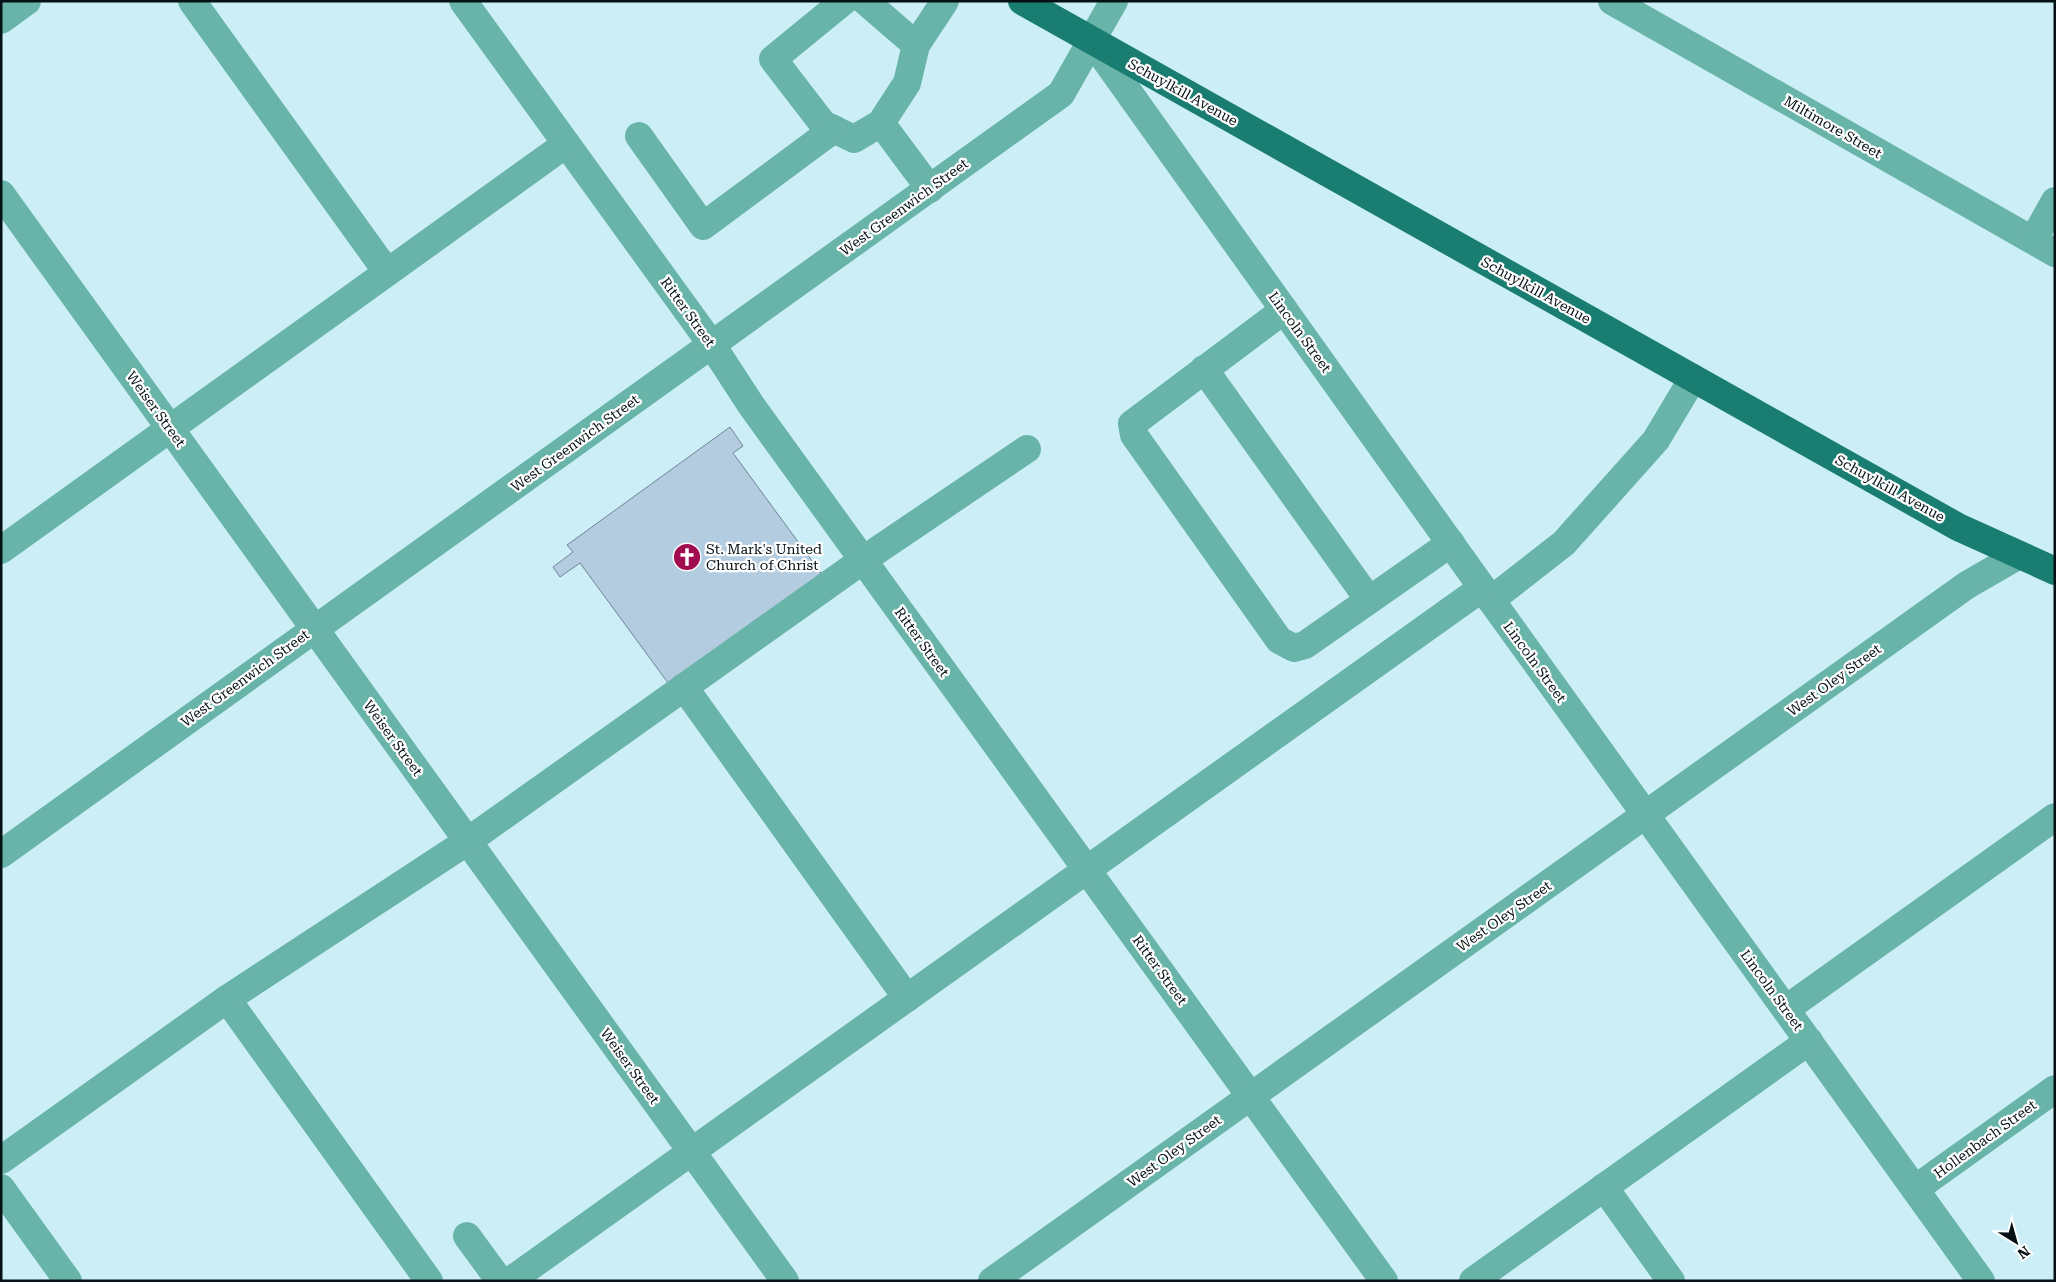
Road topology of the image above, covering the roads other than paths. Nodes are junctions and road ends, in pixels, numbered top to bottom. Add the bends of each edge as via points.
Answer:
1 (27, 1) edge
2 (192, 1) edge
3 (463, 1) edge
4 (844, 1) edge
5 (865, 1) edge
6 (945, 1) edge
7 (1022, 1) edge
8 (1114, 1) edge
9 (1612, 1) edge
10 (1, 20) edge
11 (1092, 41) junction
12 (916, 45) junction
13 (881, 123) junction
14 (834, 129) junction
15 (639, 136) dead end
16 (566, 144) junction
17 (930, 189) junction
18 (1, 194) edge
19 (2055, 201) edge
20 (2044, 246) edge
21 (387, 272) junction
22 (1284, 310) junction
23 (712, 345) junction
24 (1204, 369) junction
25 (1693, 378) junction
26 (170, 427) junction
27 (1027, 449) dead end
28 (1450, 543) junction
29 (1, 550) edge
30 (2019, 555) junction
31 (863, 560) junction
32 (2055, 572) edge
33 (1486, 594) junction
34 (1369, 600) junction
35 (315, 629) junction
36 (684, 688) junction
37 (1646, 815) junction
38 (2055, 817) edge
39 (468, 842) junction
40 (1, 854) edge
41 (1088, 869) junction
42 (907, 998) junction
43 (227, 1000) junction
44 (1786, 1009) junction
45 (1808, 1041) junction
46 (2055, 1089) edge
47 (1251, 1096) junction
48 (692, 1151) junction
49 (1, 1160) edge
50 (1604, 1187) junction
51 (1, 1188) edge
52 (1915, 1189) junction
53 (467, 1236) dead end
54 (68, 1281) edge
55 (429, 1281) edge
56 (500, 1281) edge
57 (510, 1281) edge
58 (785, 1281) edge
59 (992, 1281) edge
60 (1384, 1281) edge
61 (1473, 1281) edge
62 (1671, 1281) edge
63 (1981, 1281) edge

1 - 10 street
2 - 21 street
3 - 16 street, Ritter Street
4 - 14 street via 773,59 823,124
5 - 12 street
6 - 12 street
7 - 11 main road, Schuylkill Avenue
8 - 11 street, West Greenwich Street
9 - 20 street, Miltimore Street
11 - 17 street, West Greenwich Street via 1062,94
11 - 22 street, Lincoln Street
11 - 25 main road, Schuylkill Avenue
12 - 13 street via 907,83
13 - 14 street via 854,139
13 - 17 street
14 - 15 street via 703,226
16 - 21 street
16 - 23 street, Ritter Street
17 - 23 street, West Greenwich Street
18 - 26 street, Weiser Street
19 - 20 street
21 - 26 street
22 - 24 street
22 - 28 street, Lincoln Street
23 - 31 street, Ritter Street via 751,405
23 - 35 street, West Greenwich Street
24 - 34 street
24 - 34 street via 1136,420 1132,424 1134,435 1279,640 1294,648 1305,645
25 - 30 main road, Schuylkill Avenue via 1958,527
25 - 33 street via 1656,440 1564,543
26 - 29 street
26 - 35 street, Weiser Street
27 - 31 street
28 - 33 street, Lincoln Street
28 - 34 street
30 - 32 main road, Schuylkill Avenue
30 - 37 street, West Oley Street via 1967,585
31 - 36 street
31 - 41 street, Ritter Street
33 - 37 street, Lincoln Street
33 - 41 street
35 - 39 street, Weiser Street
35 - 40 street, West Greenwich Street
36 - 39 street
36 - 42 street
37 - 44 street, Lincoln Street
37 - 47 street, West Oley Street
38 - 44 street
39 - 43 street
39 - 48 street, Weiser Street
41 - 42 street
41 - 47 street, Ritter Street
42 - 48 street
43 - 49 street
43 - 55 street
44 - 45 street, Lincoln Street
45 - 50 street
45 - 52 street, Lincoln Street
46 - 52 street, Hollenbach Street
47 - 59 street, West Oley Street
47 - 60 street, Ritter Street
48 - 57 street
48 - 58 street, Weiser Street
50 - 61 street
50 - 62 street
51 - 54 street
52 - 63 street, Lincoln Street
53 - 56 street

